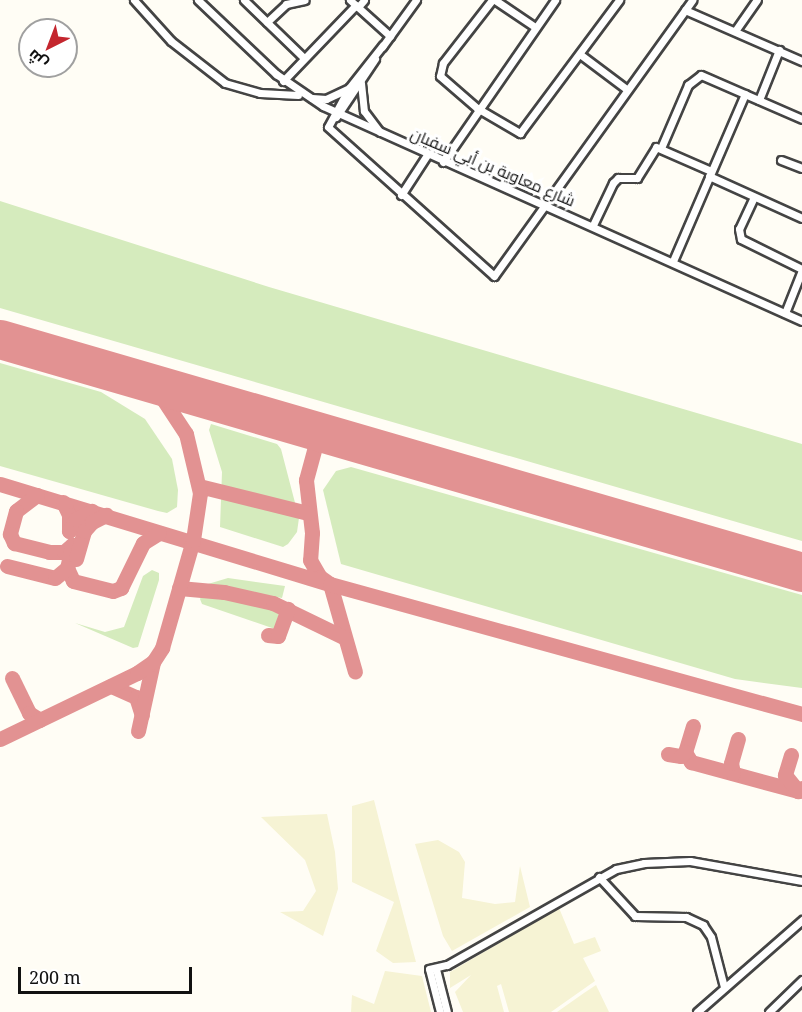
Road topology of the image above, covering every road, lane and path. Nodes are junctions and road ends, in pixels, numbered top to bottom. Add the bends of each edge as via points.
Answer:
1 (134, 0) edge
2 (198, 0) edge
3 (305, 0) edge
4 (364, 0) edge
5 (416, 0) edge
6 (493, 0) edge
7 (555, 0) edge
8 (619, 0) edge
9 (692, 0) edge
10 (757, 0) edge
11 (247, 1) edge
12 (354, 4) edge
13 (685, 10) junction
14 (267, 22) junction
15 (535, 27) junction
16 (735, 32) junction
17 (390, 36) junction
18 (384, 45) junction
19 (779, 50) junction
20 (581, 55) junction
21 (304, 58) junction
22 (802, 61) edge
23 (283, 81) junction
24 (361, 83) junction
25 (349, 88) junction
26 (625, 88) junction
27 (746, 94) junction
28 (308, 98) junction
29 (759, 100) junction
30 (477, 108) junction
31 (337, 113) junction
32 (802, 119) edge
33 (382, 134) junction
34 (661, 148) junction
35 (427, 155) junction
36 (781, 160) dead end
37 (442, 162) junction
38 (802, 168) edge
39 (710, 174) junction
40 (400, 195) junction
41 (754, 197) junction
42 (547, 205) junction
43 (802, 218) edge
44 (593, 225) junction
45 (673, 261) junction
46 (802, 270) edge
47 (785, 313) junction
48 (802, 321) edge
49 (599, 877) junction
50 (802, 881) edge
51 (802, 920) edge
52 (432, 969) junction
53 (802, 980) edge
54 (724, 987) junction
55 (440, 1012) edge
56 (447, 1012) edge
57 (697, 1012) edge
58 (769, 1012) edge

1 - 28 street via 171,41 225,83 260,93 293,93
2 - 23 street, شارع معاوية بن أبي سفيان
3 - 14 street via 286,4
4 - 12 street
5 - 17 street
6 - 15 street
6 - 30 street via 439,70 441,80
7 - 15 street
8 - 20 street
9 - 13 street
10 - 16 street
11 - 14 street
12 - 17 street
12 - 21 street
13 - 16 street
13 - 26 street
14 - 21 street
15 - 30 street
16 - 19 street
17 - 18 street
18 - 24 street
18 - 25 street
19 - 22 street
19 - 29 street
20 - 26 street
20 - 30 street via 520,133
21 - 23 street
23 - 28 street, شارع معاوية بن أبي سفيان
24 - 31 street
24 - 33 street via 364,111
25 - 28 street via 326,99
25 - 31 street
26 - 42 street
27 - 29 street
27 - 34 street via 706,76 696,78 688,85
27 - 39 street
28 - 31 street, شارع معاوية بن أبي سفيان
29 - 32 street
30 - 37 street
31 - 33 street, شارع معاوية بن أبي سفيان
31 - 40 street via 328,127
33 - 35 street, شارع معاوية بن أبي سفيان
34 - 39 street
34 - 44 street via 653,150 637,178 618,178 613,183
35 - 37 street, شارع معاوية بن أبي سفيان
35 - 40 street
36 - 38 street
37 - 42 street, شارع معاوية بن أبي سفيان
39 - 41 street
39 - 45 street
40 - 42 street via 494,276
41 - 43 street
41 - 46 street via 739,229 741,239
42 - 44 street, شارع معاوية بن أبي سفيان
44 - 45 street, شارع معاوية بن أبي سفيان
45 - 47 street, شارع معاوية بن أبي سفيان
46 - 47 street
47 - 48 street, شارع معاوية بن أبي سفيان
49 - 50 street via 634,864 678,861
49 - 52 street
49 - 54 street via 635,916 686,917 703,925 711,937
51 - 54 street
52 - 55 street
52 - 56 street
53 - 58 street
54 - 57 street

